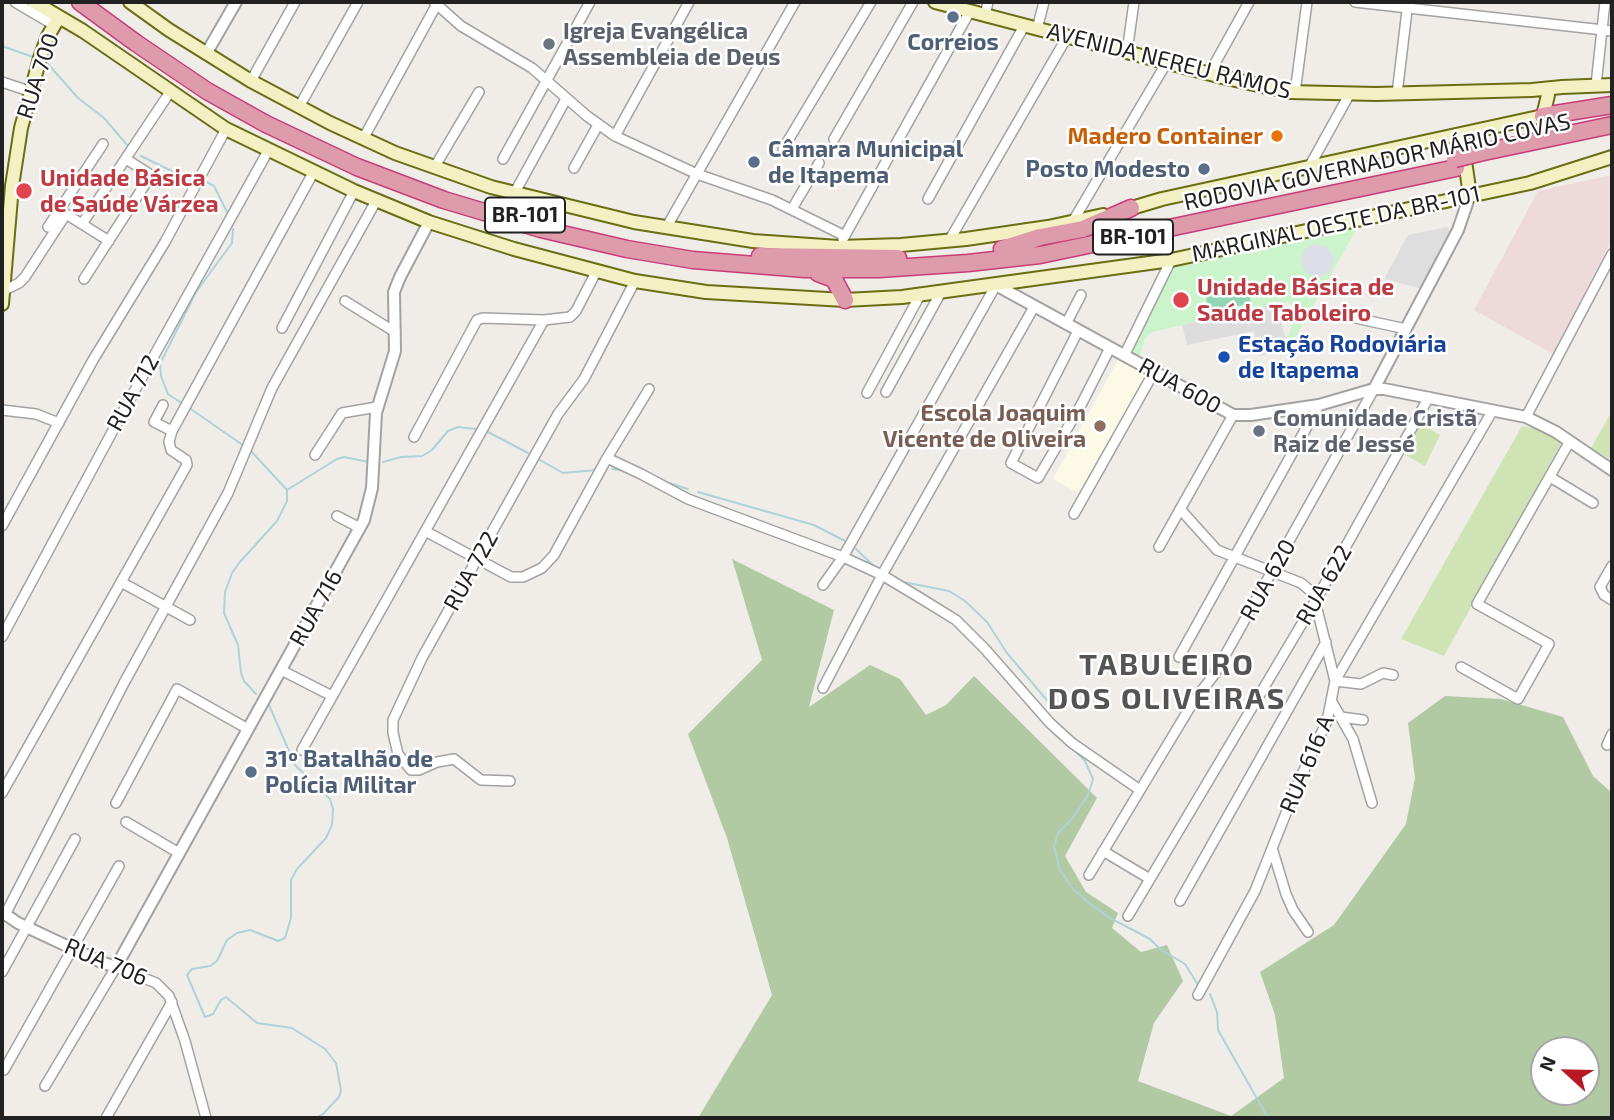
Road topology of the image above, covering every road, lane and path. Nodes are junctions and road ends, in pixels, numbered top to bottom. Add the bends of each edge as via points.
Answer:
1 (15, 2) edge
2 (34, 2) edge
3 (80, 2) edge
4 (97, 2) edge
5 (130, 2) edge
6 (236, 2) edge
7 (295, 2) edge
8 (358, 2) edge
9 (590, 2) edge
10 (689, 2) edge
11 (795, 2) edge
12 (871, 2) edge
13 (913, 2) edge
14 (935, 2) edge
15 (988, 2) edge
16 (1044, 2) edge
17 (1134, 2) edge
18 (1249, 2) edge
19 (1307, 2) edge
20 (1355, 2) edge
21 (1605, 2) edge
22 (436, 3) edge
23 (1407, 5) edge
24 (970, 11) junction
25 (985, 16) junction
26 (56, 21) junction
27 (1024, 26) junction
28 (1037, 29) junction
29 (1607, 30) edge
30 (1067, 37) junction
31 (1127, 52) junction
32 (206, 54) junction
33 (1167, 62) junction
34 (1209, 74) junction
35 (547, 80) junction
36 (251, 81) junction
37 (2, 82) edge
38 (1596, 85) junction
39 (1612, 85) edge
40 (1562, 86) junction
41 (1532, 90) junction
42 (29, 91) junction
43 (170, 92) junction
44 (479, 92) dead end
45 (1295, 93) junction
46 (1397, 94) junction
47 (1349, 95) junction
48 (1548, 95) junction
49 (566, 99) junction
50 (1612, 105) edge
51 (299, 107) junction
52 (1543, 116) junction
53 (598, 125) junction
54 (1612, 125) edge
55 (226, 129) junction
56 (1461, 134) junction
57 (1612, 135) edge
58 (615, 136) junction
59 (363, 139) junction
60 (834, 139) dead end
61 (103, 144) dead end
62 (783, 149) dead end
63 (268, 151) junction
64 (1612, 157) edge
65 (1480, 158) junction
66 (126, 159) junction
67 (503, 159) dead end
68 (819, 163) dead end
69 (1455, 163) junction
70 (434, 168) junction
71 (574, 168) dead end
72 (1308, 169) junction
73 (313, 173) junction
74 (697, 174) junction
75 (354, 191) junction
76 (514, 194) junction
77 (1470, 195) junction
78 (928, 199) dead end
79 (376, 201) junction
80 (1131, 208) junction
81 (792, 209) junction
82 (63, 211) junction
83 (1073, 221) junction
84 (429, 222) junction
85 (82, 224) junction
86 (48, 227) dead end
87 (666, 228) junction
88 (108, 241) junction
89 (949, 241) junction
90 (842, 242) junction
91 (1002, 249) junction
92 (1612, 254) edge
93 (4, 255) edge
94 (1171, 260) junction
95 (805, 269) junction
96 (596, 272) junction
97 (84, 279) dead end
98 (635, 281) junction
99 (996, 285) junction
100 (941, 292) junction
101 (920, 295) junction
102 (1082, 295) dead end
103 (2, 297) edge
104 (845, 300) junction
105 (345, 301) dead end
106 (1034, 307) junction
107 (1351, 317) dead end
108 (544, 320) junction
109 (1066, 324) junction
110 (282, 328) dead end
111 (1406, 329) junction
112 (1079, 331) junction
113 (395, 332) junction
114 (1110, 348) junction
115 (1124, 356) junction
116 (1154, 372) junction
117 (649, 389) dead end
118 (1374, 389) junction
119 (886, 391) dead end
120 (867, 393) dead end
121 (1429, 397) junction
122 (163, 405) dead end
123 (1319, 405) junction
124 (377, 407) junction
125 (2, 410) edge
126 (1493, 410) junction
127 (1233, 415) junction
128 (1526, 417) junction
129 (59, 423) junction
130 (172, 431) junction
131 (414, 437) dead end
132 (1570, 441) junction
133 (315, 455) dead end
134 (607, 458) junction
135 (1612, 470) edge
136 (1550, 477) junction
137 (1592, 503) dead end
138 (1180, 509) junction
139 (1074, 514) dead end
140 (337, 516) dead end
141 (2, 526) edge
142 (360, 528) junction
143 (425, 531) junction
144 (1159, 547) dead end
145 (1235, 556) junction
146 (843, 557) junction
147 (477, 559) junction
148 (1612, 566) edge
149 (1273, 572) junction
150 (882, 575) junction
151 (121, 582) junction
152 (823, 585) dead end
153 (1316, 600) junction
154 (1612, 600) edge
155 (166, 607) junction
156 (190, 620) dead end
157 (2, 637) edge
158 (1326, 642) junction
159 (1179, 657) dead end
160 (1461, 667) dead end
161 (281, 670) junction
162 (1393, 675) dead end
163 (1335, 681) junction
164 (823, 688) dead end
165 (332, 696) junction
166 (1332, 702) junction
167 (1341, 718) junction
168 (1363, 720) dead end
169 (248, 729) junction
170 (1612, 734) edge
171 (1607, 745) dead end
172 (302, 750) dead end
173 (510, 781) dead end
174 (1140, 790) junction
175 (2, 793) edge
176 (116, 803) dead end
177 (1372, 803) dead end
178 (126, 822) dead end
179 (75, 839) dead end
180 (1272, 848) junction
181 (1104, 851) junction
182 (179, 853) junction
183 (119, 866) dead end
184 (1089, 875) dead end
185 (1150, 879) junction
186 (1180, 901) dead end
187 (3, 914) edge
188 (1128, 916) dead end
189 (28, 927) junction
190 (1308, 932) dead end
191 (73, 949) junction
192 (116, 967) junction
193 (2, 972) edge
194 (1198, 995) dead end
195 (172, 1002) junction
196 (4, 1070) dead end
197 (45, 1086) dead end
198 (106, 1118) edge
199 (206, 1118) edge

1 - 26 street
2 - 26 main road, MARGINAL OESTE DA BR-101
3 - 95 highway, RODOVIA GOVERNADOR MÁRIO COVAS / BR-101 via 236,108 414,190 541,229 626,249
4 - 91 highway, RODOVIA GOVERNADOR MÁRIO COVAS / BR-101 via 211,81 294,127 424,182 524,215 649,242 754,256 898,258
5 - 32 main road
6 - 32 street
7 - 36 street
8 - 51 street
9 - 35 street
10 - 58 street
11 - 74 street
12 - 62 street
13 - 60 street
14 - 24 main road, AVENIDA NEREU RAMOS
15 - 25 street
16 - 28 street
17 - 31 street
18 - 34 street
19 - 45 street
20 - 23 street
21 - 29 street
22 - 35 street via 461,26 519,58
22 - 59 street
23 - 29 street
23 - 46 street
24 - 25 main road, AVENIDA NEREU RAMOS
24 - 90 street
25 - 27 main road, AVENIDA NEREU RAMOS
26 - 42 main road, RUA 700
26 - 43 main road, MARGINAL OESTE DA BR-101 via 83,30
27 - 28 main road, AVENIDA NEREU RAMOS
27 - 78 street
28 - 30 main road, AVENIDA NEREU RAMOS
29 - 38 street
30 - 31 main road, AVENIDA NEREU RAMOS
30 - 89 street
31 - 33 main road, AVENIDA NEREU RAMOS
32 - 36 main road
33 - 34 main road, AVENIDA NEREU RAMOS
33 - 83 street
34 - 45 main road, AVENIDA NEREU RAMOS
35 - 49 street
35 - 67 street
36 - 51 main road
37 - 42 street
38 - 39 main road, AVENIDA NEREU RAMOS
38 - 40 main road, AVENIDA NEREU RAMOS
39 - 48 main road, AVENIDA NEREU RAMOS
40 - 41 main road, AVENIDA NEREU RAMOS
40 - 48 main road
41 - 46 main road, AVENIDA NEREU RAMOS
41 - 48 main road, AVENIDA NEREU RAMOS
42 - 93 main road, RUA 700 via 13,170
43 - 55 main road, MARGINAL OESTE DA BR-101
43 - 66 street
44 - 70 street
45 - 47 main road, AVENIDA NEREU RAMOS
46 - 47 main road, AVENIDA NEREU RAMOS
47 - 72 street
48 - 52 main road
49 - 53 street
49 - 76 street
50 - 52 highway
51 - 59 main road
52 - 56 main road
53 - 58 street
53 - 71 street
54 - 65 highway, RODOVIA GOVERNADOR MÁRIO COVAS / BR-101
55 - 63 main road, MARGINAL OESTE DA BR-101
55 - 129 street
56 - 72 main road
56 - 77 main road
57 - 65 highway, RODOVIA GOVERNADOR MÁRIO COVAS / BR-101
58 - 74 street
59 - 70 main road
61 - 82 street
63 - 73 main road, MARGINAL OESTE DA BR-101
63 - 157 street, RUA 712
64 - 77 main road, MARGINAL OESTE DA BR-101 via 1530,183
65 - 69 highway, RODOVIA GOVERNADOR MÁRIO COVAS / BR-101, bridge
66 - 85 street
66 - 88 street via 151,175
68 - 81 street
69 - 91 highway, RODOVIA GOVERNADOR MÁRIO COVAS / BR-101
69 - 95 highway, RODOVIA GOVERNADOR MÁRIO COVAS / BR-101 via 1040,255 915,267
70 - 76 main road
72 - 80 main road
73 - 75 main road, MARGINAL OESTE DA BR-101
73 - 130 street
74 - 81 street
74 - 87 street
75 - 79 main road, MARGINAL OESTE DA BR-101
75 - 110 street
76 - 87 main road
77 - 94 main road, MARGINAL OESTE DA BR-101
77 - 111 street via 1458,230
79 - 84 main road, MARGINAL OESTE DA BR-101
79 - 155 street via 277,378 228,493
80 - 83 main road
80 - 91 highway via 1083,229
81 - 90 street
82 - 85 street
82 - 86 street
82 - 103 street via 24,277
83 - 89 main road
84 - 96 main road, MARGINAL OESTE DA BR-101
84 - 113 street, RUA 716 via 397,283
85 - 88 street
87 - 90 main road via 753,241
88 - 97 street
89 - 90 main road via 901,245
92 - 128 street
93 - 103 main road, RUA 700
94 - 99 main road, MARGINAL OESTE DA BR-101
94 - 115 street
95 - 104 highway via 834,279
96 - 98 main road, MARGINAL OESTE DA BR-101
96 - 108 street via 573,315
98 - 104 main road, MARGINAL OESTE DA BR-101 via 720,293
98 - 147 street, RUA 722 via 584,379 558,414
99 - 100 main road, MARGINAL OESTE DA BR-101
99 - 106 street, RUA 600
99 - 146 street
100 - 101 main road, MARGINAL OESTE DA BR-101
100 - 119 street
101 - 104 main road, MARGINAL OESTE DA BR-101
101 - 120 street
102 - 109 street
105 - 113 street
106 - 109 street, RUA 600
106 - 150 street
107 - 111 street
108 - 131 street via 477,320
108 - 143 street
109 - 112 street, RUA 600
111 - 118 street
112 - 114 street, RUA 600
112 - 114 street via 1011,463 1038,478
113 - 124 street, RUA 716 via 394,357
114 - 115 street, RUA 600
115 - 116 street, RUA 600
116 - 127 street, RUA 600
116 - 139 street
117 - 134 street
118 - 121 street, RUA 600
118 - 123 street, RUA 600
118 - 149 street, RUA 620
121 - 126 street, RUA 600
121 - 153 street, RUA 622
122 - 130 street via 154,422
123 - 127 street, RUA 600
123 - 145 street
124 - 133 street via 342,413
124 - 142 street, RUA 716 via 372,488
125 - 129 street via 36,414
126 - 128 street, RUA 600
126 - 163 street
127 - 138 street
128 - 132 street, RUA 600
129 - 141 street
130 - 151 street via 172,450 187,462
132 - 135 street, RUA 600
132 - 136 street
134 - 146 street via 688,499
134 - 147 street via 547,565 515,578
136 - 137 street
136 - 160 street via 1477,604 1549,644 1518,699
138 - 144 street
138 - 145 street via 1213,547
140 - 142 street
142 - 161 street, RUA 716
143 - 147 street
143 - 165 street
145 - 149 street
145 - 159 street
146 - 150 street
146 - 152 street
147 - 173 street, RUA 722 via 398,707 393,733 398,754 411,770 454,759 481,780
148 - 154 street via 1600,587
149 - 153 street via 1301,583
149 - 174 street, RUA 620
150 - 164 street
150 - 174 street via 956,620 1064,736
151 - 155 street
151 - 175 street
153 - 158 street, RUA 616 A
153 - 185 street, RUA 622
155 - 156 street
155 - 187 street
158 - 163 street, RUA 616 A
158 - 186 street
161 - 165 street
161 - 169 street, RUA 716
162 - 163 street via 1383,673 1353,685
163 - 166 street, RUA 616 A
165 - 172 street
166 - 167 street
166 - 180 street, RUA 616 A
167 - 168 street
167 - 177 street via 1359,755
169 - 176 street via 177,689
169 - 182 street, RUA 716
170 - 171 street
174 - 181 street, RUA 620
178 - 182 street
179 - 189 street
180 - 190 street via 1286,894
180 - 194 street, RUA 616 A via 1255,891
181 - 184 street, RUA 620
181 - 185 street
182 - 192 street, RUA 716
183 - 191 street
185 - 188 street, RUA 622
187 - 189 street, RUA 706
189 - 191 street, RUA 706
189 - 193 street
191 - 192 street, RUA 706
191 - 196 street
192 - 195 street, RUA 706 via 156,984
192 - 197 street
195 - 198 street
195 - 199 street, RUA 706

